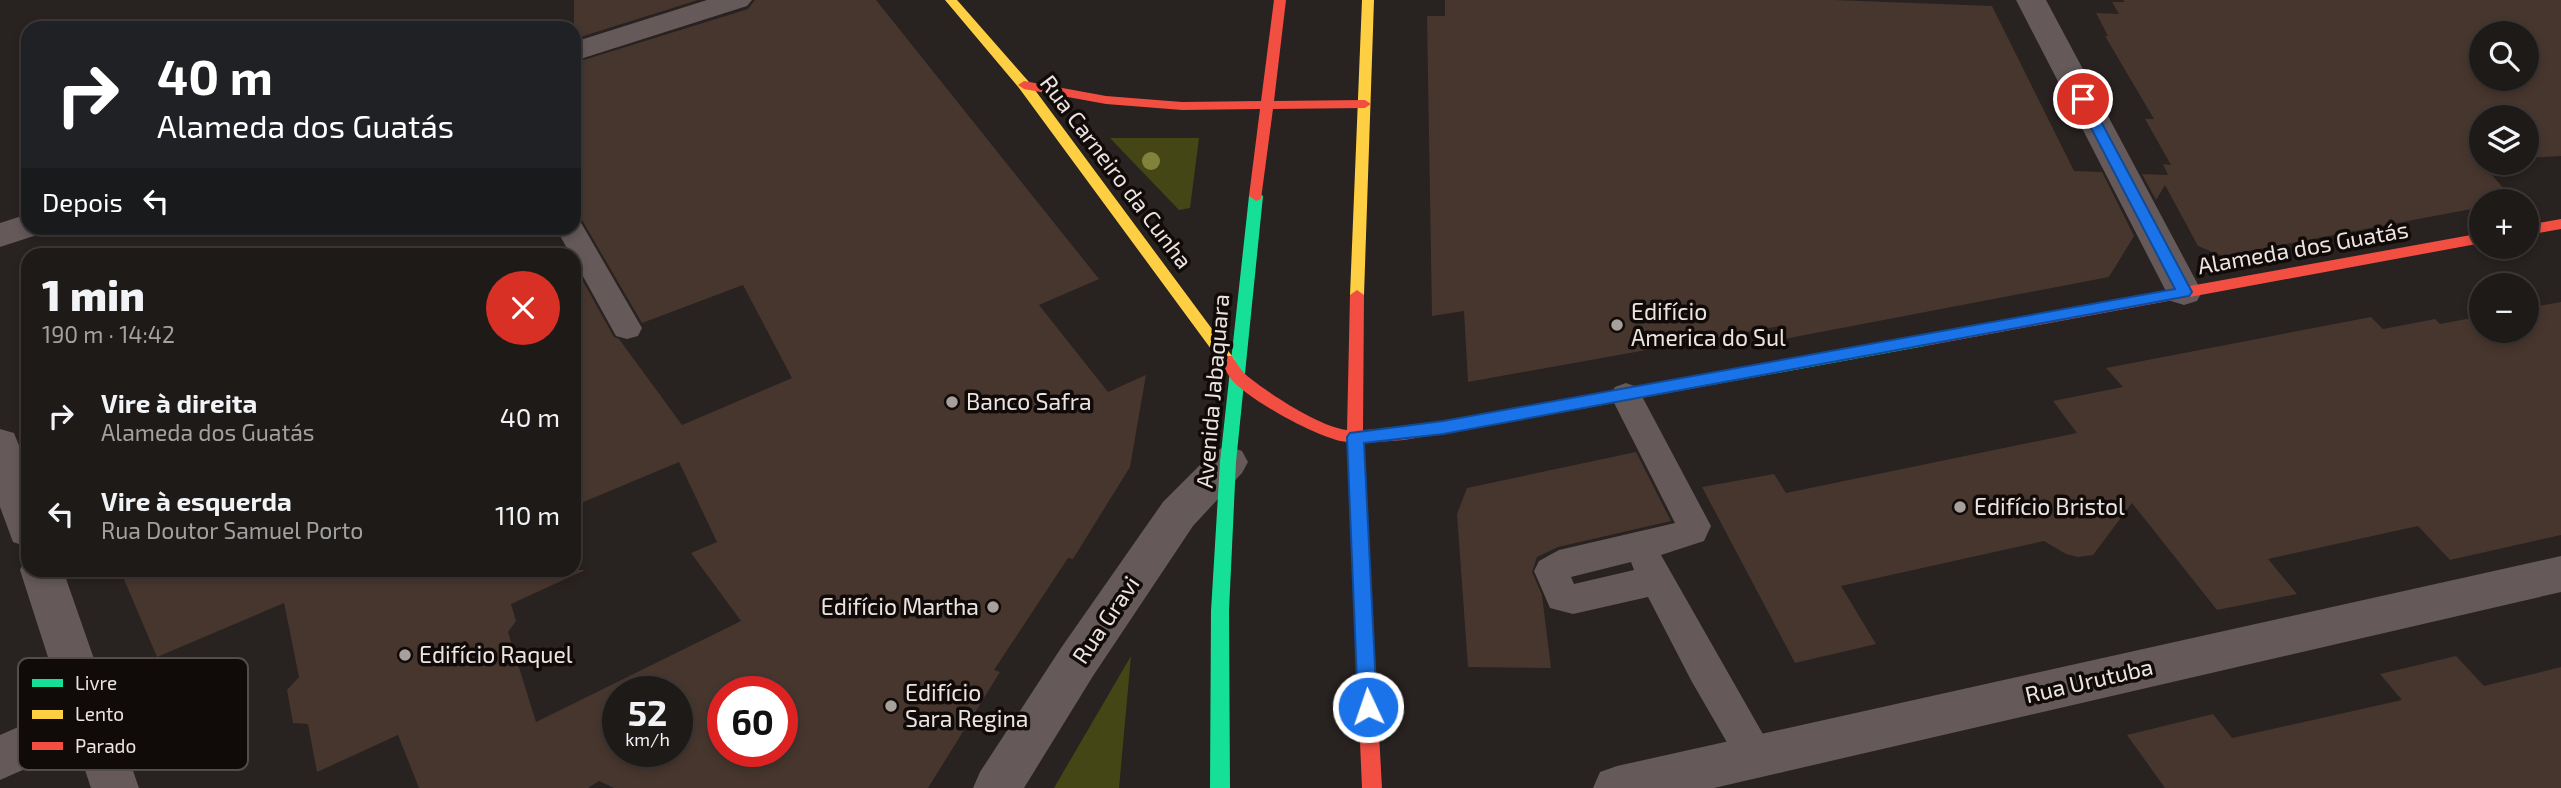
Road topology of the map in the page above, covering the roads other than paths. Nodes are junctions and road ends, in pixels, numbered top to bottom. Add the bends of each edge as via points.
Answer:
1 (737, 0) edge
2 (951, 0) edge
3 (1280, 0) edge
4 (1368, 0) edge
5 (2031, 0) edge
6 (581, 50) edge
7 (1024, 85) junction
8 (1364, 104) junction
9 (1267, 107) junction
10 (2561, 224) edge
11 (21, 228) edge
12 (2539, 228) edge
13 (0, 235) edge
14 (574, 235) edge
15 (2469, 240) edge
16 (2184, 292) junction
17 (627, 328) dead end
18 (1238, 377) junction
19 (1626, 395) junction
20 (1355, 437) junction
21 (0, 444) edge
22 (1228, 462) junction
23 (21, 508) edge
24 (1638, 546) junction
25 (2561, 575) edge
26 (43, 577) edge
27 (1657, 580) junction
28 (70, 658) edge
29 (18, 750) edge
30 (0, 758) edge
31 (1757, 758) junction
32 (108, 770) edge
33 (115, 788) edge
34 (997, 788) edge
35 (1220, 788) edge
36 (1371, 788) edge
37 (1617, 788) edge

1 - 6 street
2 - 7 main road, Rua Carneiro da Cunha
3 - 9 main road, Avenida Jabaquara
4 - 8 main road
5 - 16 street
7 - 9 main road via 1154,105
7 - 18 main road, Rua Carneiro da Cunha
8 - 9 main road
8 - 20 main road
9 - 18 main road, Avenida Jabaquara
10 - 12 main road
11 - 13 street
14 - 17 lane
15 - 16 main road, Alameda dos Guatás
16 - 19 main road, Alameda dos Guatás
18 - 20 main road, Alameda dos Guatás via 1320,429
18 - 22 main road, Avenida Jabaquara
19 - 20 main road, Alameda dos Guatás via 1404,434
19 - 24 lane via 1694,526 1692,531
20 - 36 main road
21 - 23 street
22 - 34 street, Rua Gravi via 1178,514
22 - 35 main road, Avenida Jabaquara via 1220,611
24 - 27 lane
24 - 27 lane via 1551,570 1563,597 1573,599
25 - 31 street, Rua Urutuba
26 - 28 street
27 - 31 lane
29 - 30 street
31 - 37 street, Rua Urutuba
32 - 33 street

